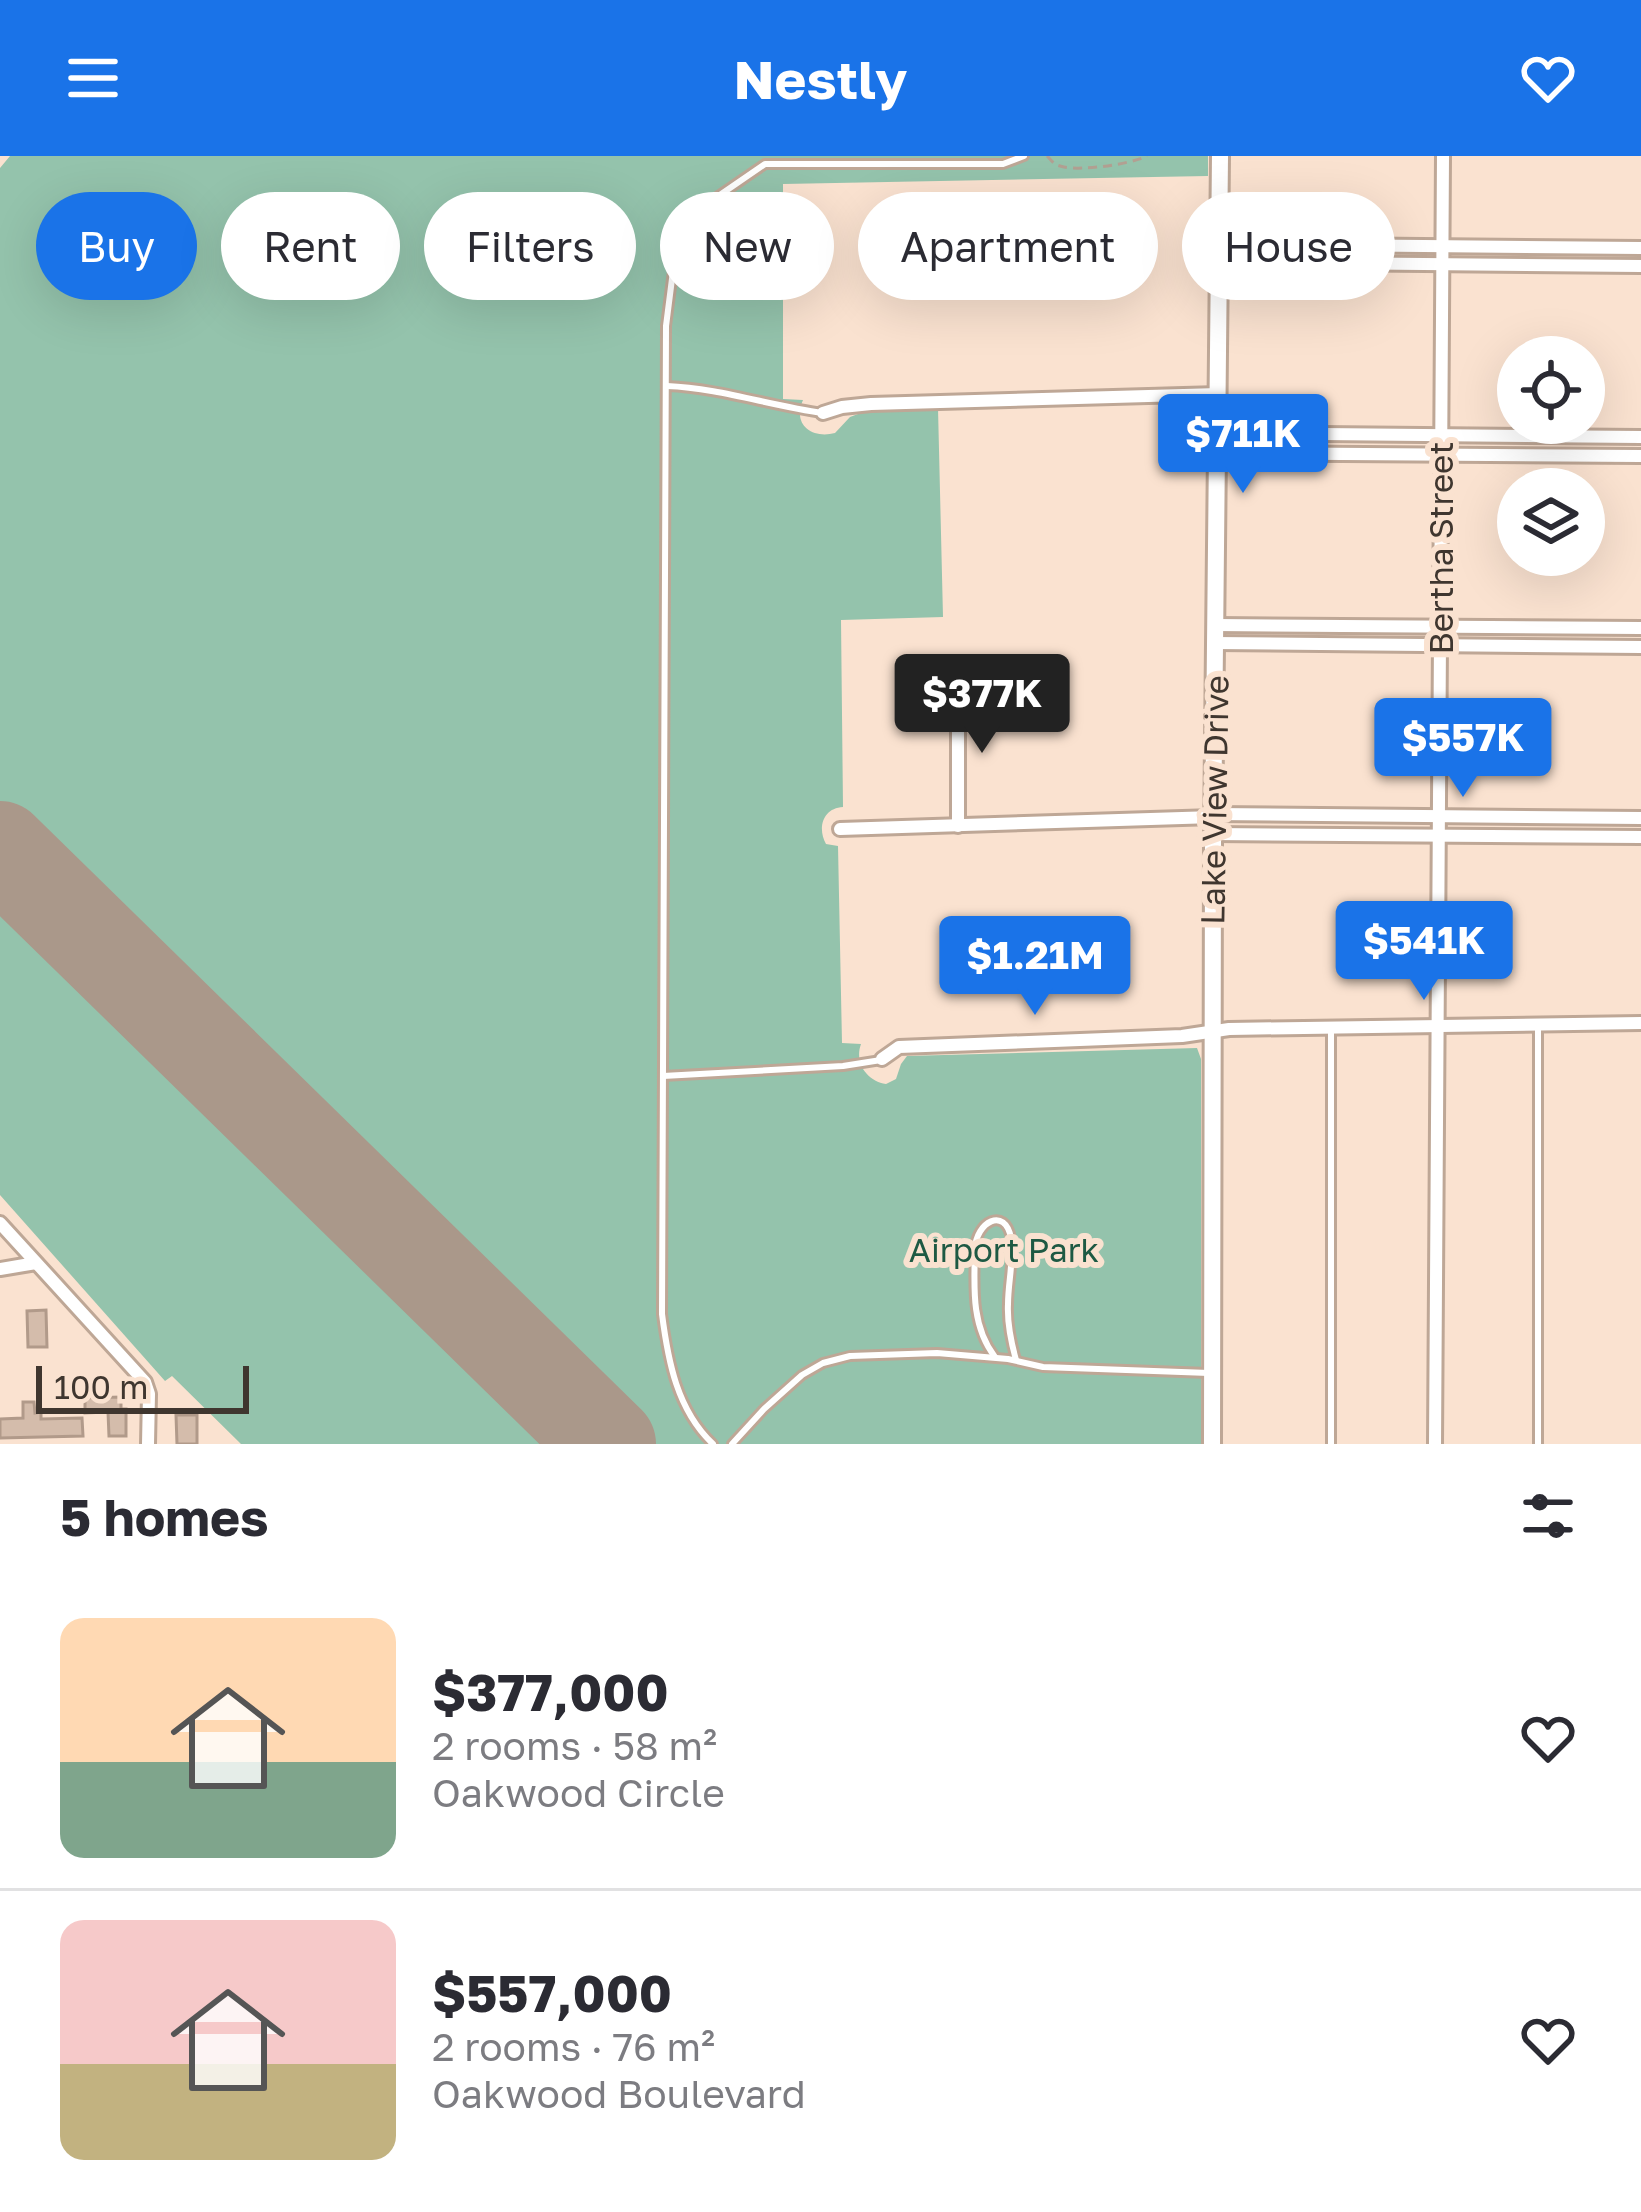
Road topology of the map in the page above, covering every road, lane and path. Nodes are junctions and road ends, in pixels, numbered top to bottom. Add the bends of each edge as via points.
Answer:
1 (1024, 156) edge
2 (1047, 156) edge
3 (1147, 156) edge
4 (1220, 156) edge
5 (1443, 156) edge
6 (1220, 192) edge
7 (1442, 246) junction
8 (1395, 247) edge
9 (1641, 248) edge
10 (1395, 262) edge
11 (1442, 264) junction
12 (1641, 266) edge
13 (1220, 300) edge
14 (666, 386) junction
15 (1219, 394) junction
16 (823, 413) joint
17 (1218, 433) junction
18 (1441, 435) junction
19 (1641, 436) edge
20 (1217, 453) junction
21 (1441, 455) junction
22 (1641, 456) edge
23 (1440, 627) junction
24 (1641, 628) edge
25 (1216, 634) junction
26 (1440, 645) junction
27 (1641, 646) edge
28 (958, 685) dead end
29 (1439, 816) junction
30 (1641, 818) edge
31 (1214, 822) junction
32 (958, 826) junction
33 (840, 829) dead end
34 (1438, 836) junction
35 (1641, 837) edge
36 (1641, 1024) edge
37 (1538, 1025) junction
38 (1436, 1026) junction
39 (1331, 1028) junction
40 (1212, 1033) junction
41 (882, 1059) joint
42 (663, 1076) junction
43 (0, 1223) edge
44 (36, 1263) junction
45 (0, 1269) edge
46 (996, 1358) junction
47 (1016, 1360) junction
48 (1212, 1373) junction
49 (148, 1444) edge
50 (713, 1444) edge
51 (732, 1444) edge
52 (1212, 1444) edge
53 (1331, 1444) edge
54 (1435, 1444) edge
55 (1538, 1444) edge

1 - 14 lane via 994,164 765,164 714,200 688,232 673,271
2 - 3 path via 1073,168
4 - 6 street, Lake View Drive
5 - 7 street, Bertha Street
7 - 8 street
7 - 9 street
7 - 11 street, Bertha Street
10 - 11 street
11 - 12 street
11 - 18 street, Bertha Street
13 - 15 street, Lake View Drive
14 - 16 lane
14 - 42 lane
15 - 16 street via 871,404
15 - 17 street, Lake View Drive
17 - 18 street
17 - 20 street, Lake View Drive
18 - 19 street
18 - 21 street, Bertha Street
20 - 21 street
20 - 25 street, Lake View Drive
21 - 22 street
21 - 23 street, Bertha Street
23 - 24 street
23 - 25 street
23 - 26 street, Bertha Street
25 - 26 street
25 - 31 street, Lake View Drive
26 - 27 street
26 - 29 street, Bertha Street
28 - 32 street
29 - 30 street
29 - 31 street
29 - 34 street, Bertha Street
31 - 32 street
31 - 34 street
31 - 40 street, Lake View Drive
32 - 33 street
34 - 35 street
34 - 38 street, Bertha Street
36 - 37 street
37 - 38 street
37 - 55 lane
38 - 39 street
38 - 54 street, Bertha Street
39 - 40 street
39 - 53 lane
40 - 41 street via 899,1047
40 - 48 street, Lake View Drive
41 - 42 lane
42 - 50 lane via 662,1314 682,1400
43 - 44 street
44 - 45 street
44 - 49 street via 145,1382
46 - 47 lane
46 - 47 lane via 978,1328 975,1253 977,1232 996,1220 1012,1247 1008,1306
46 - 51 lane via 866,1355 823,1363 785,1388
47 - 48 lane
48 - 52 street, Lake View Drive

